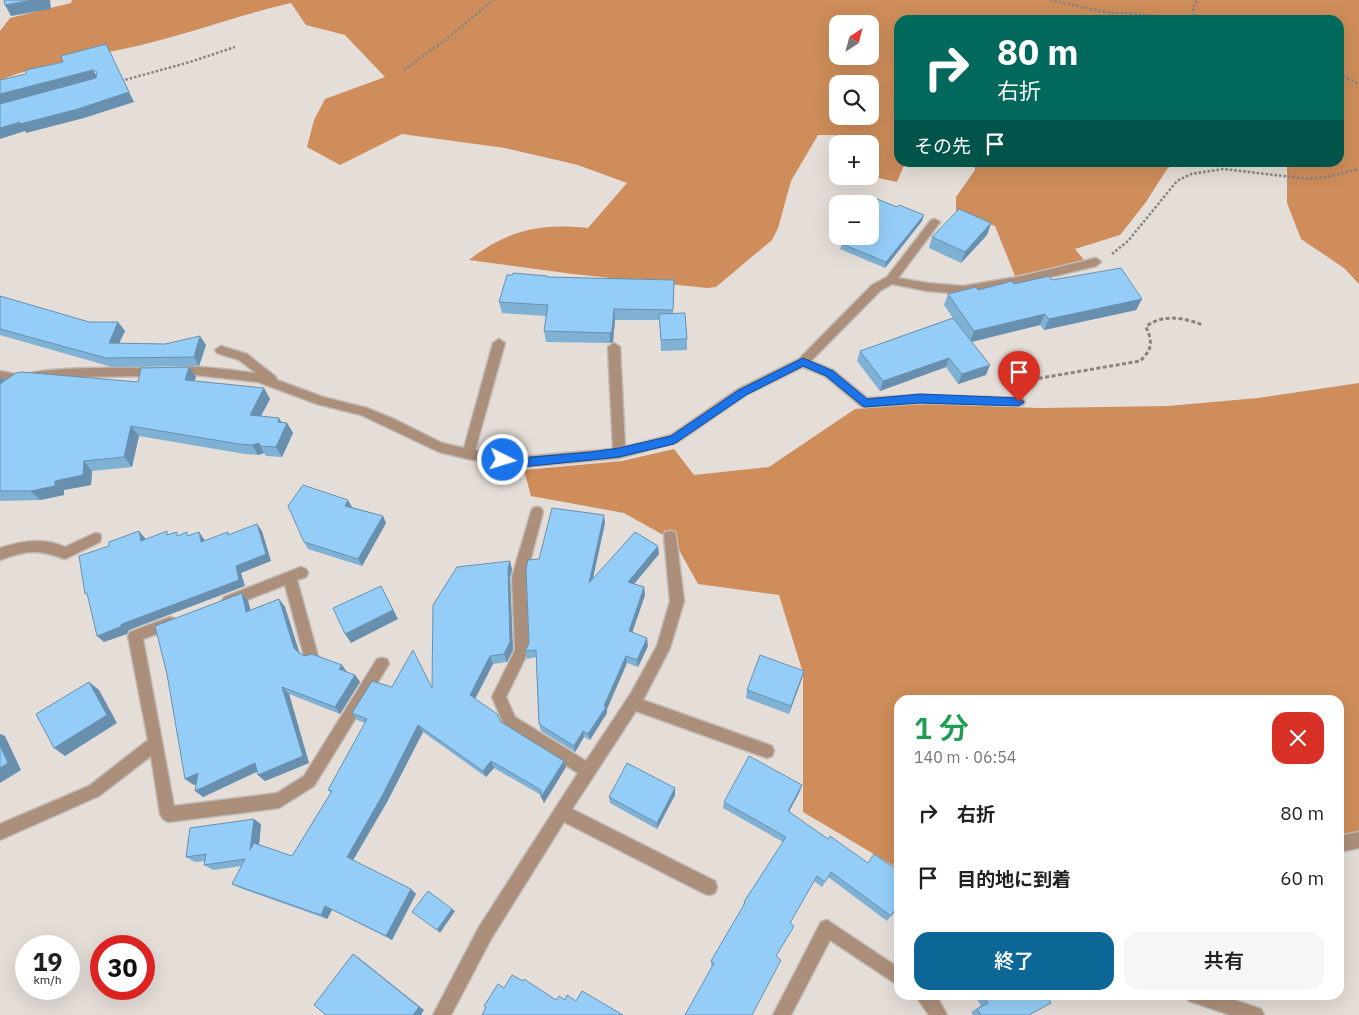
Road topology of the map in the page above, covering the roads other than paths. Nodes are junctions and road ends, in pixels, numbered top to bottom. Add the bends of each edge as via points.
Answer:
1 (935, 222) dead end
2 (1096, 262) road end
3 (891, 280) junction
4 (499, 343) dead end
5 (614, 347) dead end
6 (221, 350) dead end
7 (803, 362) junction
8 (0, 375) edge
9 (21, 378) junction
10 (276, 384) junction
11 (7, 389) edge
12 (1019, 402) road end
13 (619, 453) junction
14 (468, 454) junction
15 (537, 512) dead end
16 (670, 536) dead end
17 (94, 538) dead end
18 (0, 554) edge
19 (217, 605) edge
20 (181, 619) edge
21 (311, 656) edge
22 (382, 664) dead end
23 (632, 703) junction
24 (156, 743) junction
25 (768, 751) dead end
26 (588, 771) junction
27 (561, 812) junction
28 (0, 832) edge
29 (1359, 840) edge
30 (1344, 843) edge
31 (708, 887) dead end
32 (894, 974) edge
33 (930, 1000) edge
34 (1210, 1000) edge
35 (442, 1015) edge
36 (782, 1015) edge
37 (938, 1015) edge
38 (1255, 1015) edge

1 - 3 street
2 - 3 street via 963,290 927,288
3 - 7 street via 876,288
4 - 14 street
5 - 13 street
6 - 10 street via 243,357
7 - 12 street via 829,373 864,403 920,398
7 - 13 street via 742,392 674,439
8 - 9 street
9 - 10 street via 72,373 195,371 259,378
9 - 11 street
10 - 14 street via 321,401 363,411 439,447
13 - 14 street via 521,462
15 - 26 street via 518,577 522,650 499,697 510,722
16 - 23 street via 677,601 664,648
17 - 18 street via 65,553 42,546 17,548
19 - 21 street via 296,576
20 - 24 street via 135,636
22 - 24 street via 309,781 278,800 168,814
23 - 25 street
23 - 26 street
24 - 28 street via 94,791
26 - 27 street
27 - 31 street
27 - 35 street via 485,933
29 - 30 street
32 - 36 street via 828,928
33 - 37 street
34 - 38 street

